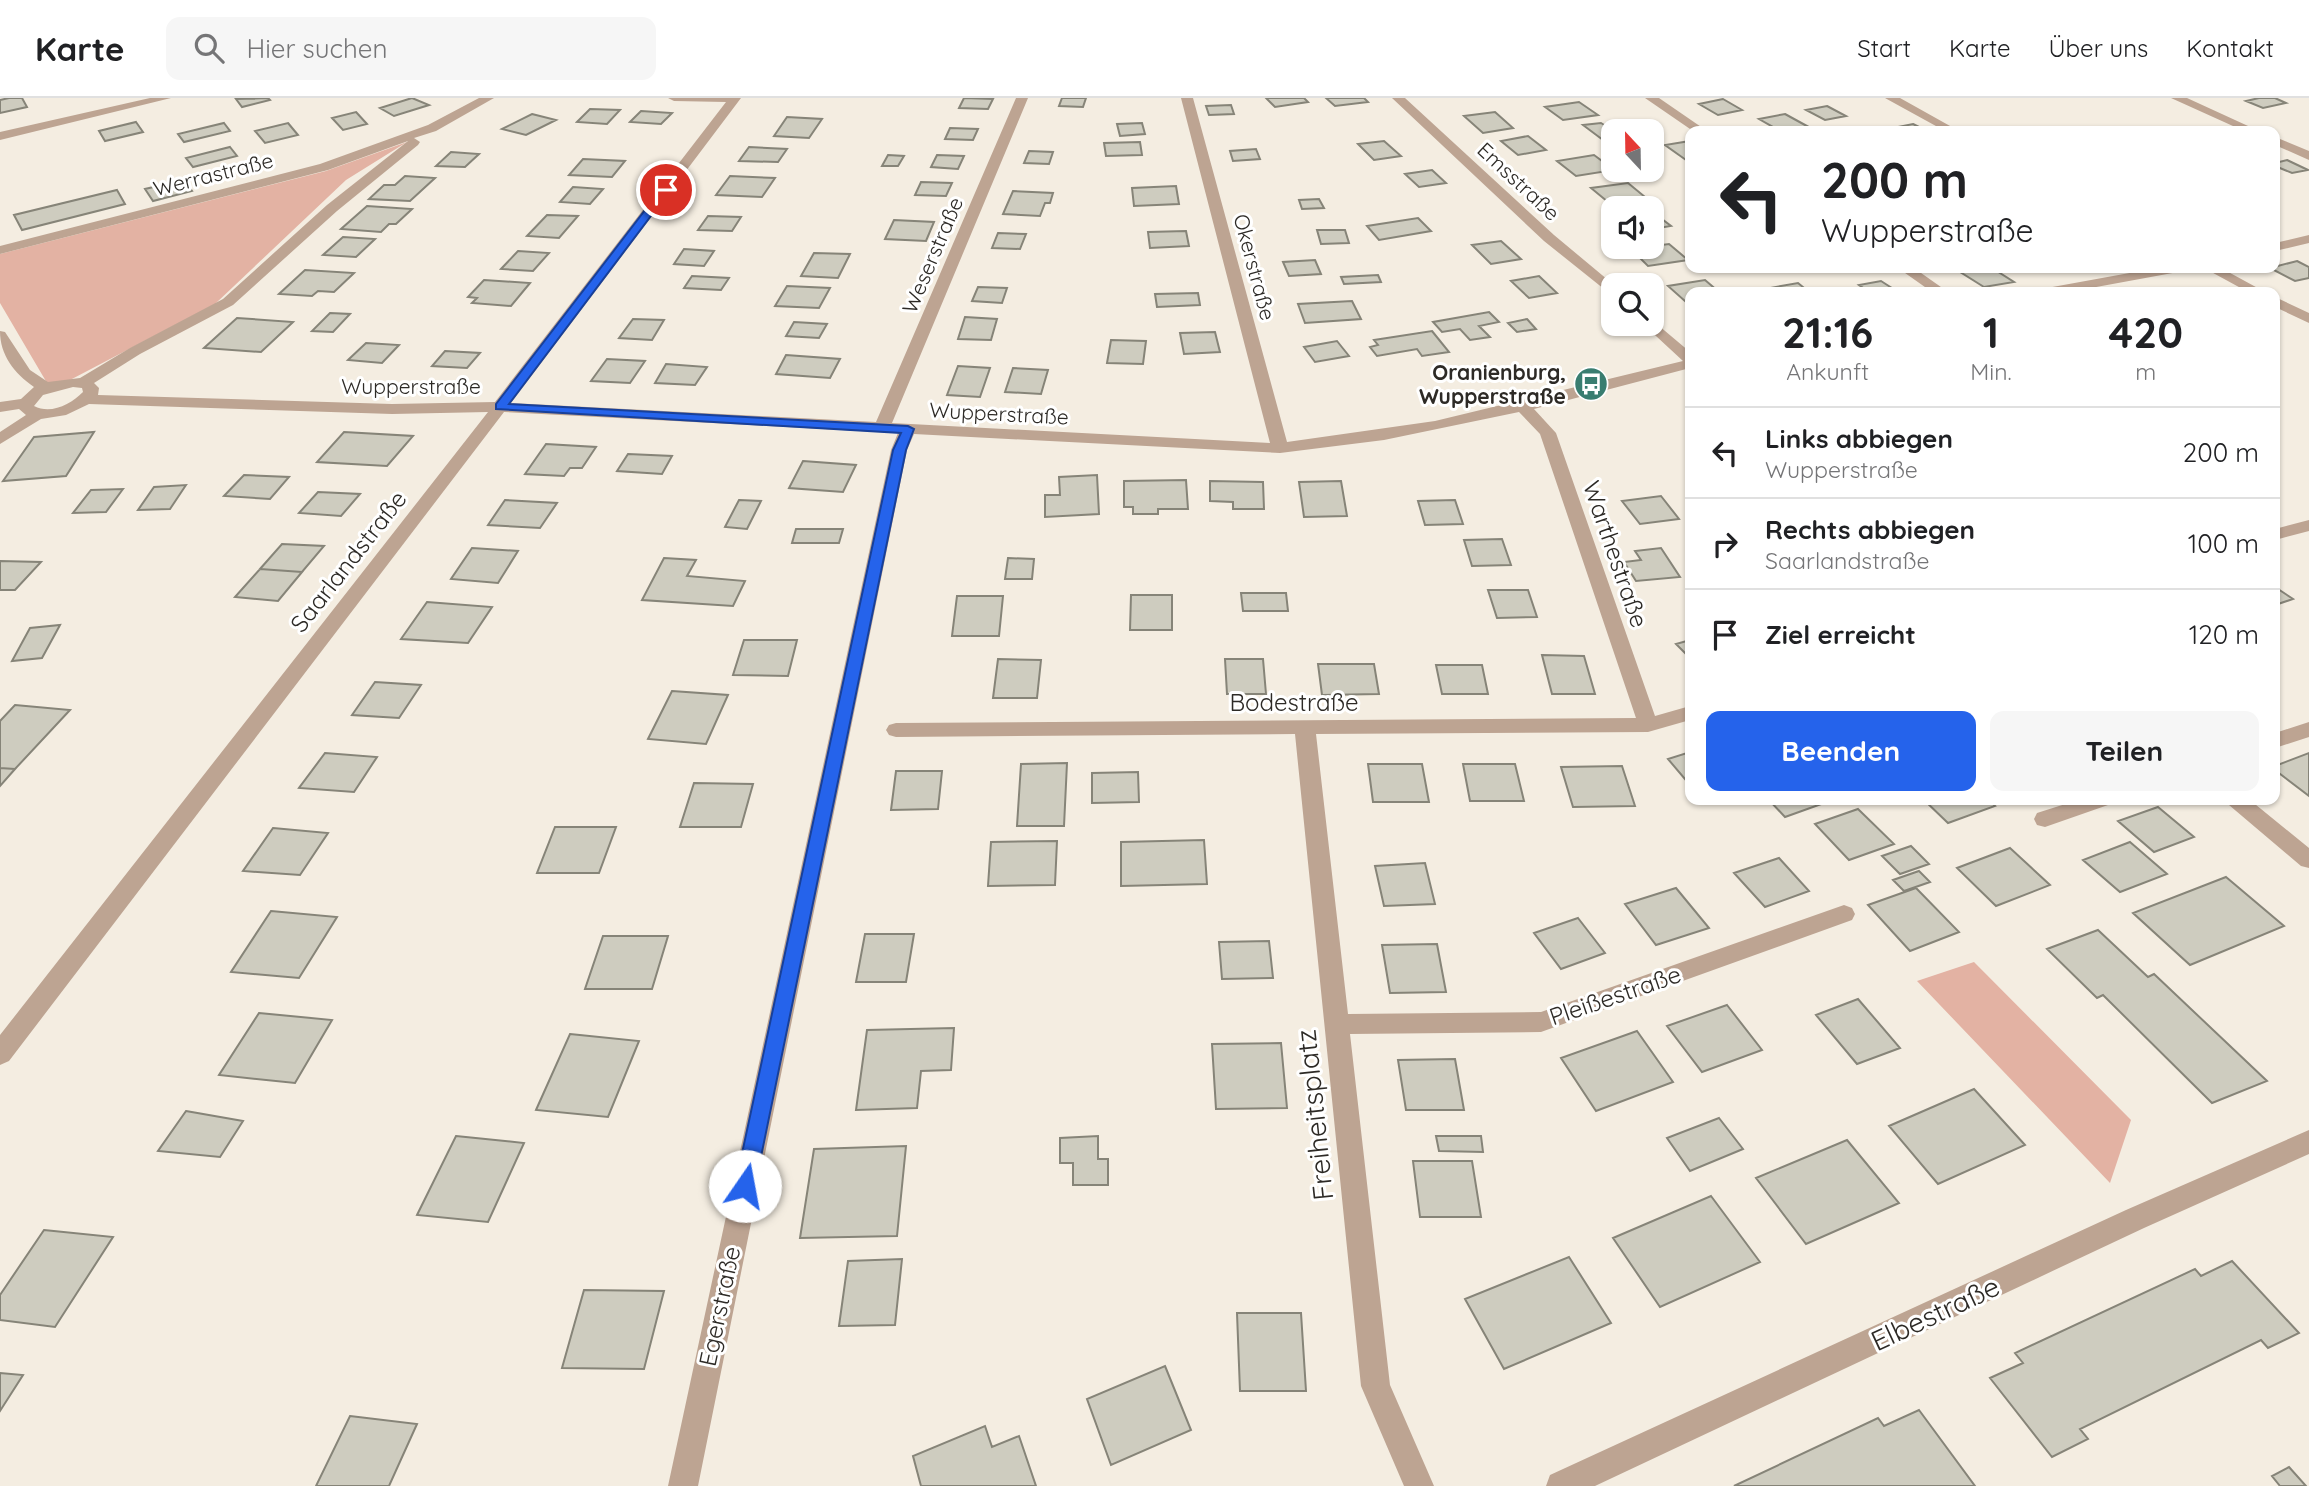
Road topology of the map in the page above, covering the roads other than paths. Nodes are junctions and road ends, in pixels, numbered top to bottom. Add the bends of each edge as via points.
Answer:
1 (165, 98) edge
2 (488, 98) edge
3 (674, 98) edge
4 (1022, 98) edge
5 (1187, 98) edge
6 (1398, 98) edge
7 (1651, 98) edge
8 (1891, 98) edge
9 (2177, 98) edge
10 (734, 99) edge
11 (1693, 126) edge
12 (1944, 126) edge
13 (2241, 126) edge
14 (432, 128) junction
15 (0, 136) edge
16 (2280, 143) edge
17 (2295, 150) junction
18 (2280, 153) edge
19 (2309, 156) edge
20 (2309, 239) edge
21 (2280, 246) edge
22 (0, 250) edge
23 (1912, 273) edge
24 (2151, 273) edge
25 (2221, 273) edge
26 (1601, 282) edge
27 (1934, 287) edge
28 (2074, 287) edge
29 (2248, 287) edge
30 (2280, 304) edge
31 (2309, 319) edge
32 (0, 335) edge
33 (1663, 336) edge
34 (1685, 356) edge
35 (1685, 362) edge
36 (46, 388) junction
37 (85, 391) junction
38 (0, 407) edge
39 (500, 407) junction
40 (32, 408) junction
41 (1524, 408) junction
42 (882, 428) junction
43 (908, 429) junction
44 (0, 439) edge
45 (1280, 448) junction
46 (2309, 525) edge
47 (2280, 534) edge
48 (1685, 714) edge
49 (1648, 725) junction
50 (1305, 729) junction
51 (2309, 729) edge
52 (896, 730) dead end
53 (2280, 739) edge
54 (2086, 805) edge
55 (2242, 805) edge
56 (2045, 819) dead end
57 (2309, 860) edge
58 (1844, 914) dead end
59 (1335, 1024) junction
60 (0, 1054) edge
61 (2309, 1142) edge
62 (683, 1486) edge
63 (1419, 1486) edge
64 (1562, 1486) edge

1 - 15 street
2 - 14 street, Werrastraße
3 - 10 street
4 - 42 street, Weserstraße
5 - 45 street, Okerstraße
6 - 26 street, Emsstraße
7 - 11 street
8 - 12 street
9 - 13 street
10 - 39 street, Saarlandstraße
14 - 22 street, Werrastraße via 324,167
14 - 37 street, Werrastraße via 370,176 228,302 135,351
16 - 17 street
17 - 18 street
17 - 19 street
20 - 21 street
23 - 27 street
24 - 28 street
25 - 29 street
30 - 31 street
32 - 36 street via 24,373
33 - 34 street
35 - 41 street, Wupperstraße
36 - 37 street, Wupperstraße via 64,383
36 - 40 street via 29,398
37 - 39 street, Wupperstraße via 392,409
37 - 40 street, Werrastraße via 71,409
38 - 40 street
39 - 42 street, Wupperstraße
39 - 60 street, Saarlandstraße
40 - 44 street
41 - 45 street, Wupperstraße
41 - 49 street, Warthestraße via 1549,433
42 - 43 street, Wupperstraße
43 - 45 street, Wupperstraße
43 - 62 street, Egerstraße
46 - 47 street
48 - 49 street, Bodestraße
49 - 50 street, Bodestraße
50 - 52 street, Bodestraße
50 - 59 street, Freiheitsplatz
51 - 53 street
54 - 56 street
55 - 57 street
58 - 59 street, Pleißestraße via 1541,1022
59 - 63 street, Freiheitsplatz via 1377,1386
61 - 64 street, Elbestraße

